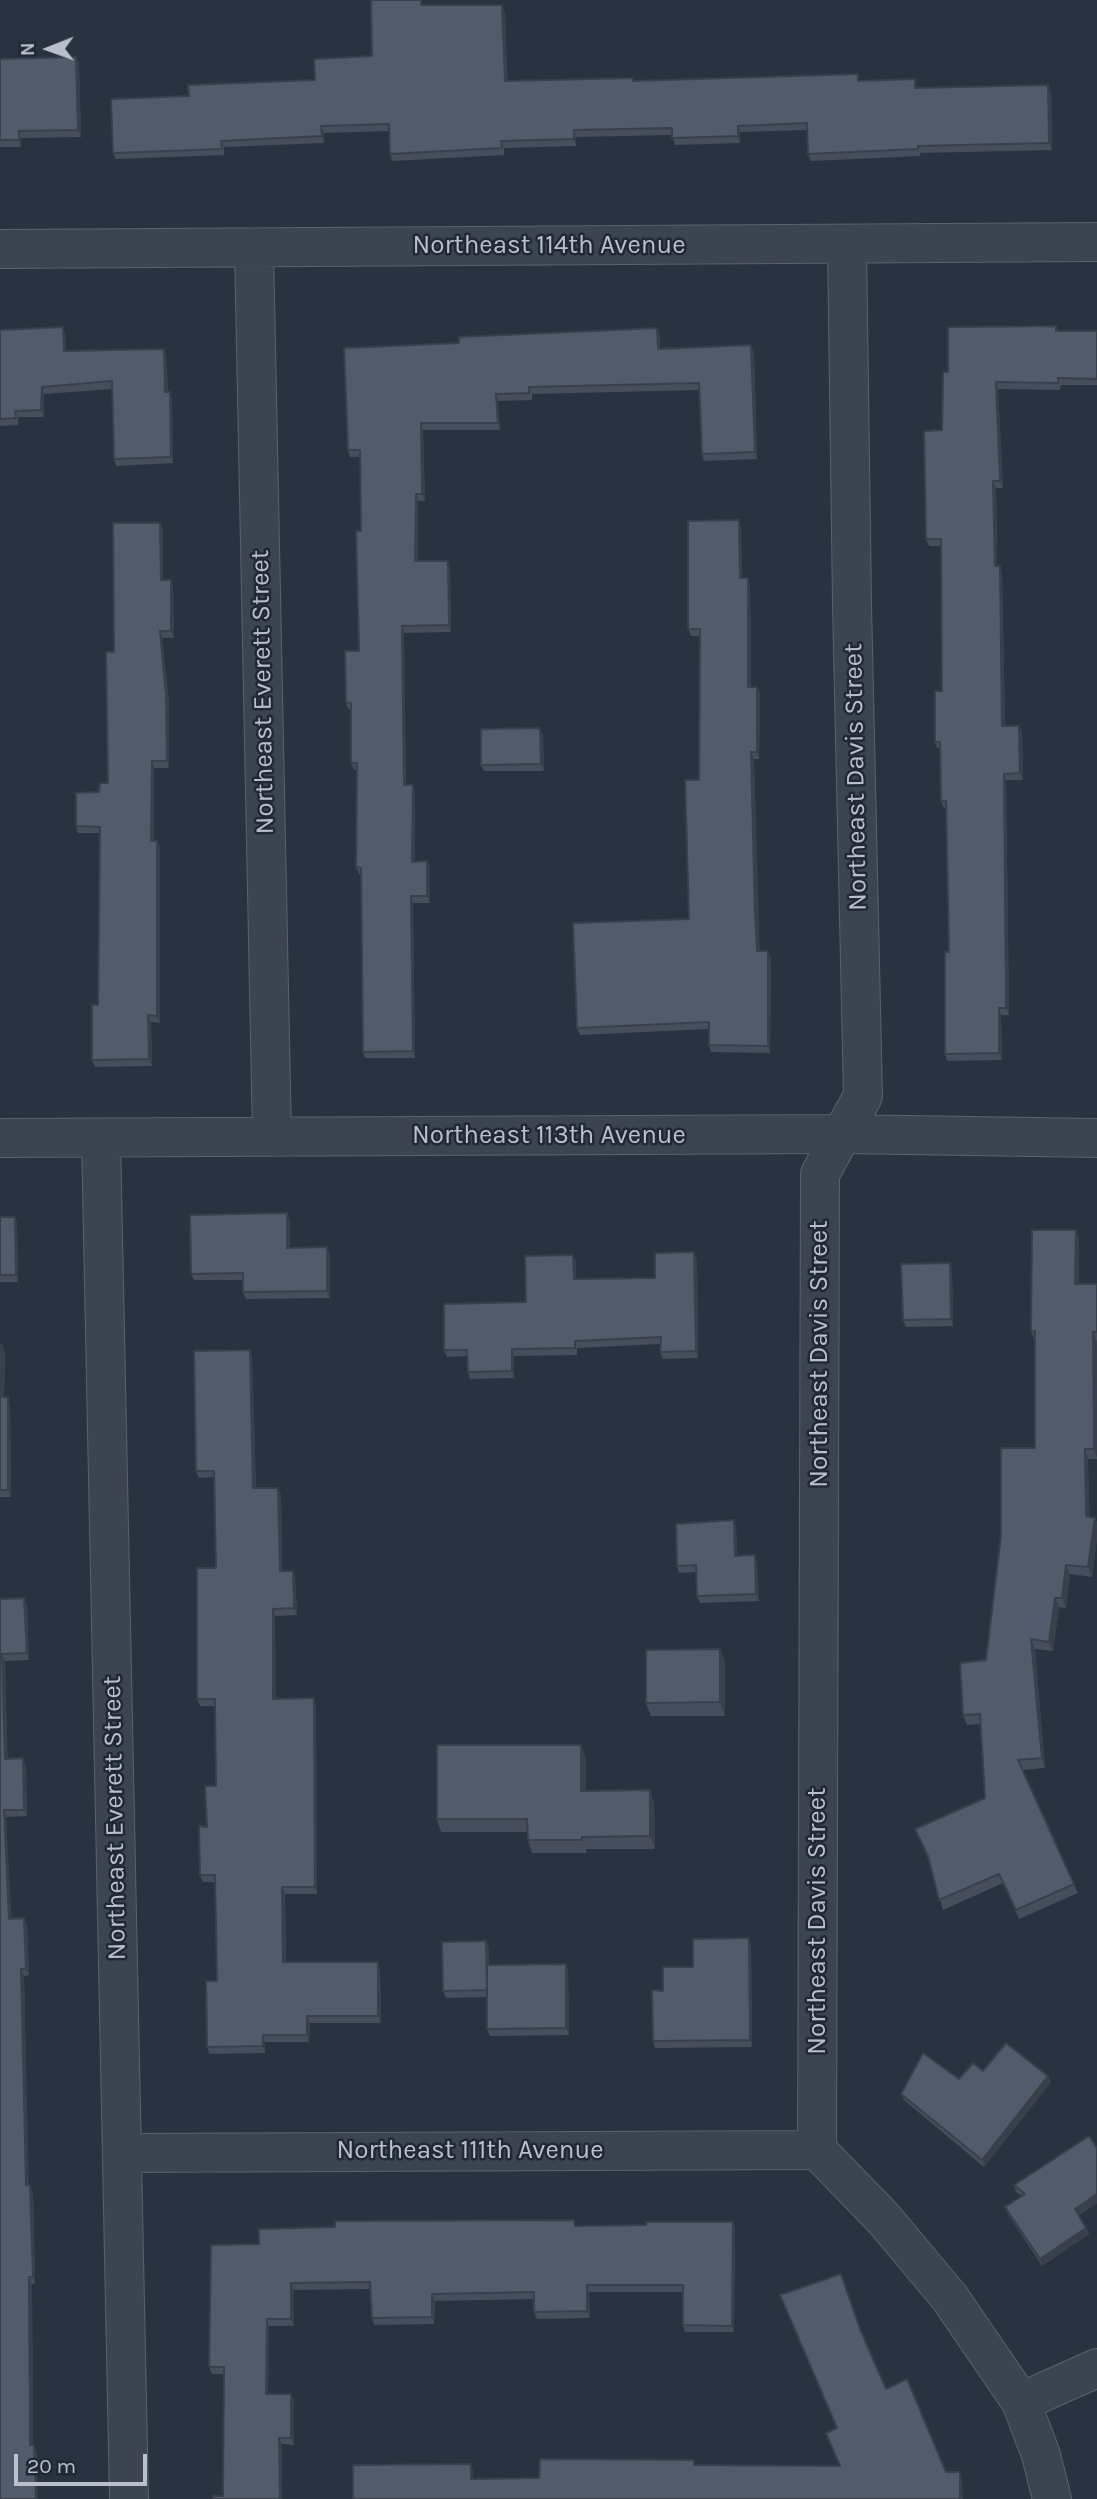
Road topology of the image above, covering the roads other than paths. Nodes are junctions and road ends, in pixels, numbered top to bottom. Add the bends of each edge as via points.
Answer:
1 (1097, 242) edge
2 (847, 244) junction
3 (254, 248) junction
4 (0, 249) edge
5 (842, 1135) junction
6 (272, 1137) junction
7 (0, 1138) edge
8 (101, 1138) junction
9 (1097, 1138) edge
10 (817, 2150) junction
11 (122, 2153) junction
12 (1097, 2368) edge
13 (1021, 2402) junction
14 (129, 2499) edge
15 (1052, 2499) edge

1 - 2 street, Northeast 114th Avenue
2 - 3 street, Northeast 114th Avenue
2 - 5 street, Northeast Davis Street via 863,1096
3 - 4 street, Northeast 114th Avenue
3 - 6 street, Northeast Everett Street
5 - 6 street, Northeast 113th Avenue
5 - 9 street, Northeast 113th Avenue
5 - 10 street, Northeast Davis Street via 820,1174
6 - 8 street, Northeast 113th Avenue
7 - 8 street, Northeast 113th Avenue
8 - 11 street, Northeast Everett Street
10 - 11 street, Northeast 111th Avenue
10 - 13 street via 884,2219 950,2298
11 - 14 street, Northeast Everett Street
12 - 13 street
13 - 15 street

